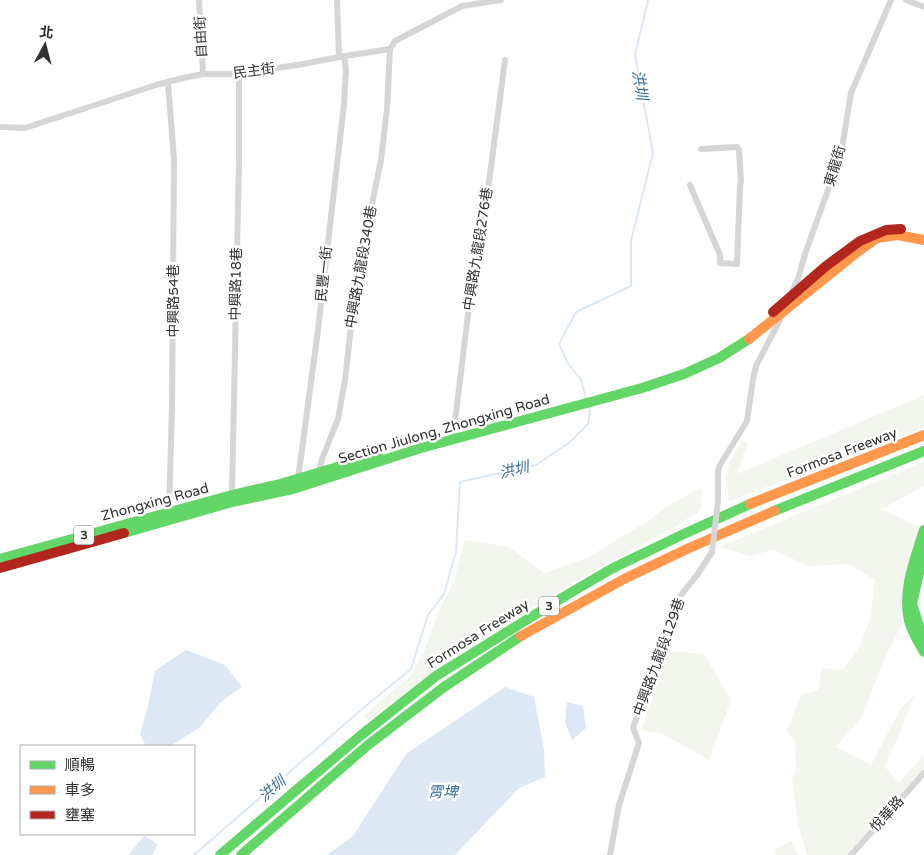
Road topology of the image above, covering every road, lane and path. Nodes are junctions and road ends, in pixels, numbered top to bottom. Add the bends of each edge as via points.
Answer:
1 (199, 0) edge
2 (337, 0) edge
3 (501, 0) edge
4 (891, 0) edge
5 (906, 0) edge
6 (924, 7) edge
7 (390, 49) junction
8 (342, 56) junction
9 (505, 60) dead end
10 (202, 74) junction
11 (239, 74) junction
12 (168, 82) junction
13 (0, 127) edge
14 (701, 149) dead end
15 (690, 185) dead end
16 (924, 234) edge
17 (924, 240) edge
18 (788, 303) junction
19 (593, 397) junction
20 (454, 435) junction
21 (924, 435) edge
22 (924, 451) edge
23 (318, 477) junction
24 (299, 478) junction
25 (293, 489) junction
26 (232, 495) junction
27 (169, 516) junction
28 (924, 530) edge
29 (924, 551) edge
30 (0, 560) edge
31 (0, 568) edge
32 (924, 642) edge
33 (924, 652) edge
34 (924, 773) edge
35 (220, 855) edge
36 (241, 855) edge
37 (610, 855) edge
38 (851, 855) edge

1 - 10 street, 自由街
2 - 8 street, 民豐一街
3 - 7 street via 462,6 395,41
4 - 18 street, 東龍街 via 851,93 842,154
5 - 6 street
7 - 8 street, 民主街
7 - 23 street, 中興路九龍段340巷 via 382,160 354,300 345,380 338,419
8 - 11 street, 民主街
8 - 24 street, 民豐一街 via 346,70 344,104
9 - 20 street, 中興路九龍段276巷 via 488,190 474,264
10 - 11 street, 民主街
10 - 12 street, 民主街
11 - 26 street, 中興路18巷
12 - 13 street, 民主街 via 25,128
12 - 27 street, 中興路54巷 via 174,160
14 - 15 street via 736,147 739,150 741,181 737,264 720,263 720,255
16 - 18 main road, 3 via 886,230 860,241
17 - 18 main road, 3 via 898,235 877,238
18 - 19 main road, 3 via 704,360
18 - 19 main road, 3 via 748,340 719,358 642,388
18 - 37 street, 中興路九龍段129巷, bridge via 756,366 747,421 718,471 712,552 676,602 633,728 639,743 618,805
19 - 20 main road, Section Jiulong, Zhongxing Road / 3
20 - 23 main road, Section Jiulong, Zhongxing Road / 3 via 421,448
21 - 35 main road, Formosa Freeway / 3 via 686,533 613,568 557,601 436,676
22 - 36 main road, Formosa Freeway / 3 via 696,545 624,579 524,634 368,744
23 - 24 main road, Zhongxing Road / 3
23 - 25 main road, Zhongxing Road / 3
24 - 25 street, 民豐一街
24 - 26 main road, Zhongxing Road / 3
25 - 27 main road, Zhongxing Road / 3
26 - 27 main road, Zhongxing Road / 3
27 - 30 main road, Zhongxing Road / 3
27 - 31 main road, Zhongxing Road / 3
28 - 33 main road via 906,598 908,620
29 - 32 main road via 912,604
34 - 38 street, 悅華路

